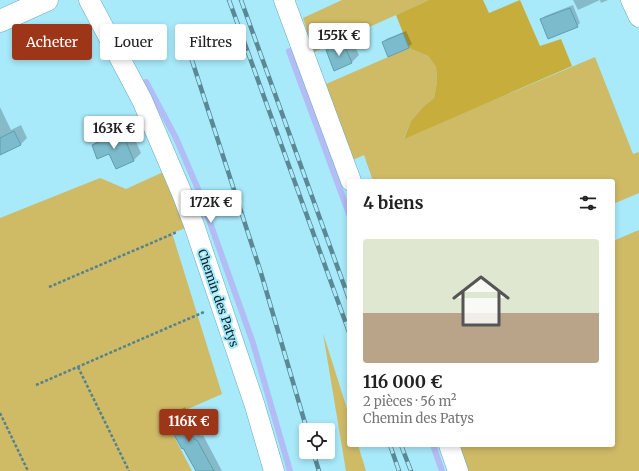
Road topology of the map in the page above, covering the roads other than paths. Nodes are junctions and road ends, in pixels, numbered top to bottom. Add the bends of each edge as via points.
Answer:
1 (47, 0) edge
2 (89, 0) edge
3 (284, 0) edge
4 (631, 0) edge
5 (639, 17) edge
6 (0, 21) edge
7 (350, 179) edge
8 (450, 447) edge
9 (274, 471) edge
10 (458, 471) edge

1 - 6 street
2 - 9 street, Chemin des Patys via 142,100 172,168 221,305
3 - 7 street
4 - 5 street
8 - 10 street

